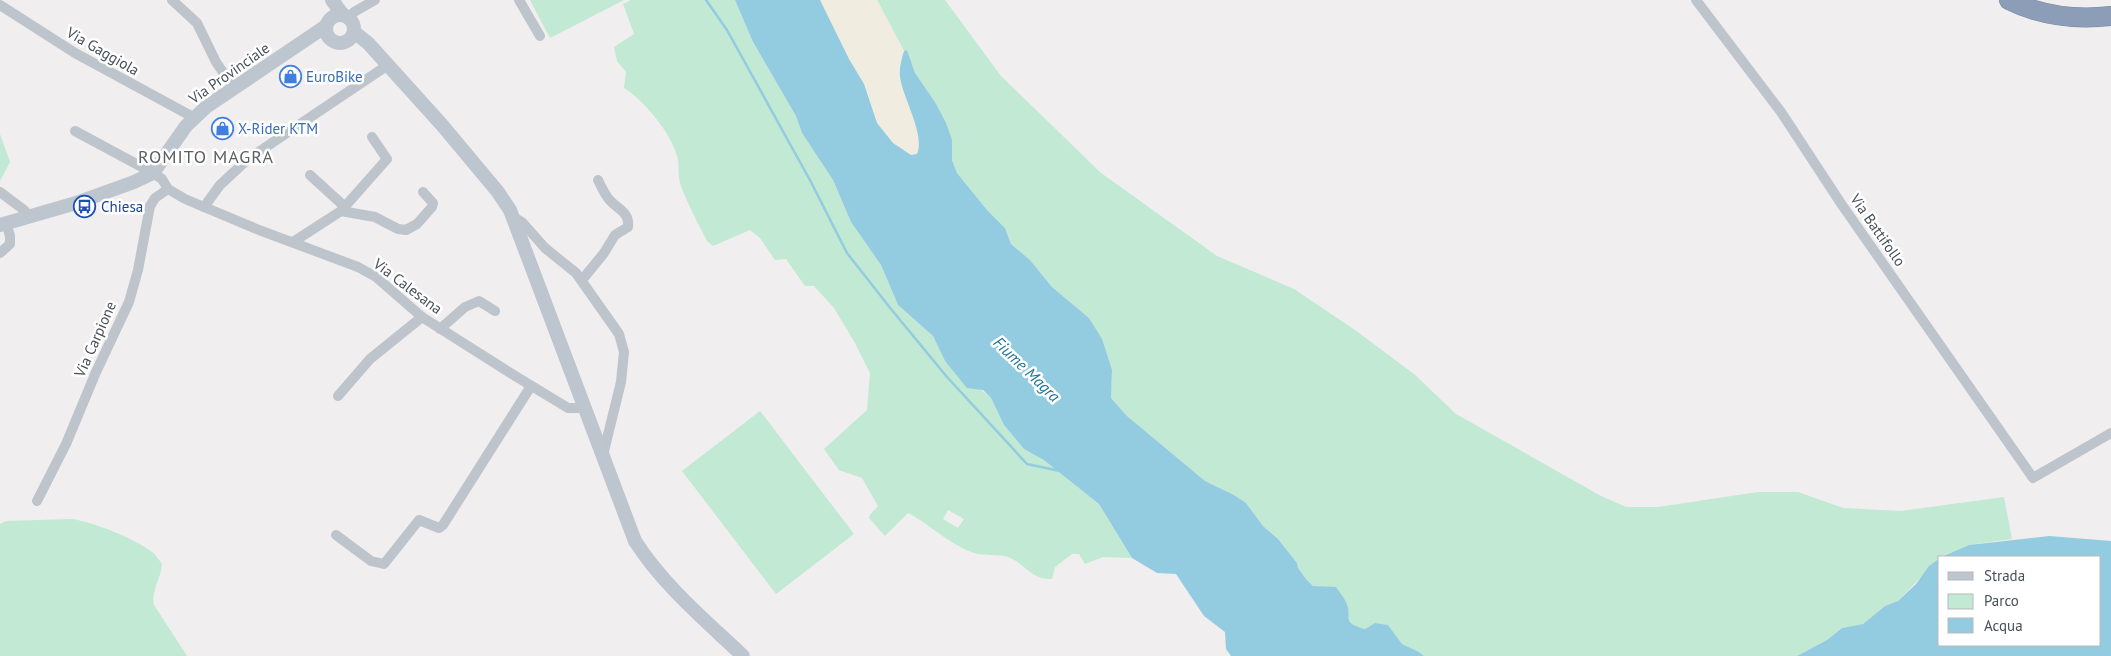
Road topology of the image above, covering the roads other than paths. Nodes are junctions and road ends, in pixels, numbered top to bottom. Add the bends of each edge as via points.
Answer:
1 (172, 0) edge
2 (330, 0) edge
3 (375, 0) edge
4 (519, 0) edge
5 (1696, 0) edge
6 (2009, 0) edge
7 (0, 5) edge
8 (2111, 16) edge
9 (336, 23) junction
10 (540, 36) dead end
11 (351, 37) junction
12 (388, 65) junction
13 (233, 87) junction
14 (193, 118) junction
15 (75, 131) dead end
16 (372, 137) dead end
17 (153, 173) junction
18 (310, 175) dead end
19 (598, 180) dead end
20 (168, 189) junction
21 (0, 192) edge
22 (423, 192) dead end
23 (204, 207) junction
24 (343, 209) junction
25 (30, 217) junction
26 (515, 218) junction
27 (3, 224) edge
28 (293, 242) junction
29 (0, 252) edge
30 (582, 280) junction
31 (495, 311) dead end
32 (422, 317) junction
33 (440, 329) junction
34 (531, 386) junction
35 (338, 396) dead end
36 (585, 408) junction
37 (2111, 433) edge
38 (603, 455) junction
39 (37, 501) dead end
40 (336, 535) dead end
41 (743, 656) edge

1 - 13 street via 197,23 216,62
2 - 9 main road
3 - 9 street
4 - 10 street
5 - 37 street, Via Battifollo via 1781,112 2033,478
6 - 8 highway via 2050,14 2091,18
7 - 14 street, Via Gaggiola via 75,53
9 - 11 main road via 354,24
9 - 11 main road via 338,44
9 - 13 main road, Via Provinciale
11 - 12 main road
12 - 23 street via 248,160 220,184
12 - 26 main road via 498,192
13 - 14 main road, Via Provinciale
14 - 17 main road, Via Provinciale
15 - 17 street, Via Calesana
16 - 24 street via 387,160
17 - 20 street, Via Calesana
17 - 25 main road, Via Provinciale
18 - 24 street
19 - 30 street via 609,199 625,212 629,222 628,227 615,235
20 - 23 street, Via Calesana
20 - 39 street, Via Carpione via 150,206 129,302
21 - 25 street
22 - 24 street via 434,203 417,224 406,230 375,217
23 - 28 street, Via Calesana
24 - 28 street
25 - 27 main road, Via Provinciale
26 - 30 street
26 - 36 main road
27 - 29 street via 10,236 10,244
28 - 32 street, Via Calesana via 376,277
30 - 38 street via 619,334 624,352 621,382
31 - 33 street via 479,301 465,307
32 - 33 street, Via Calesana
32 - 35 street via 370,359
33 - 34 street, Via Calesana
34 - 36 street, Via Calesana via 568,408
34 - 40 street via 444,525 434,527 420,520 384,564 372,561
36 - 38 main road
38 - 41 main road via 635,541 648,562

